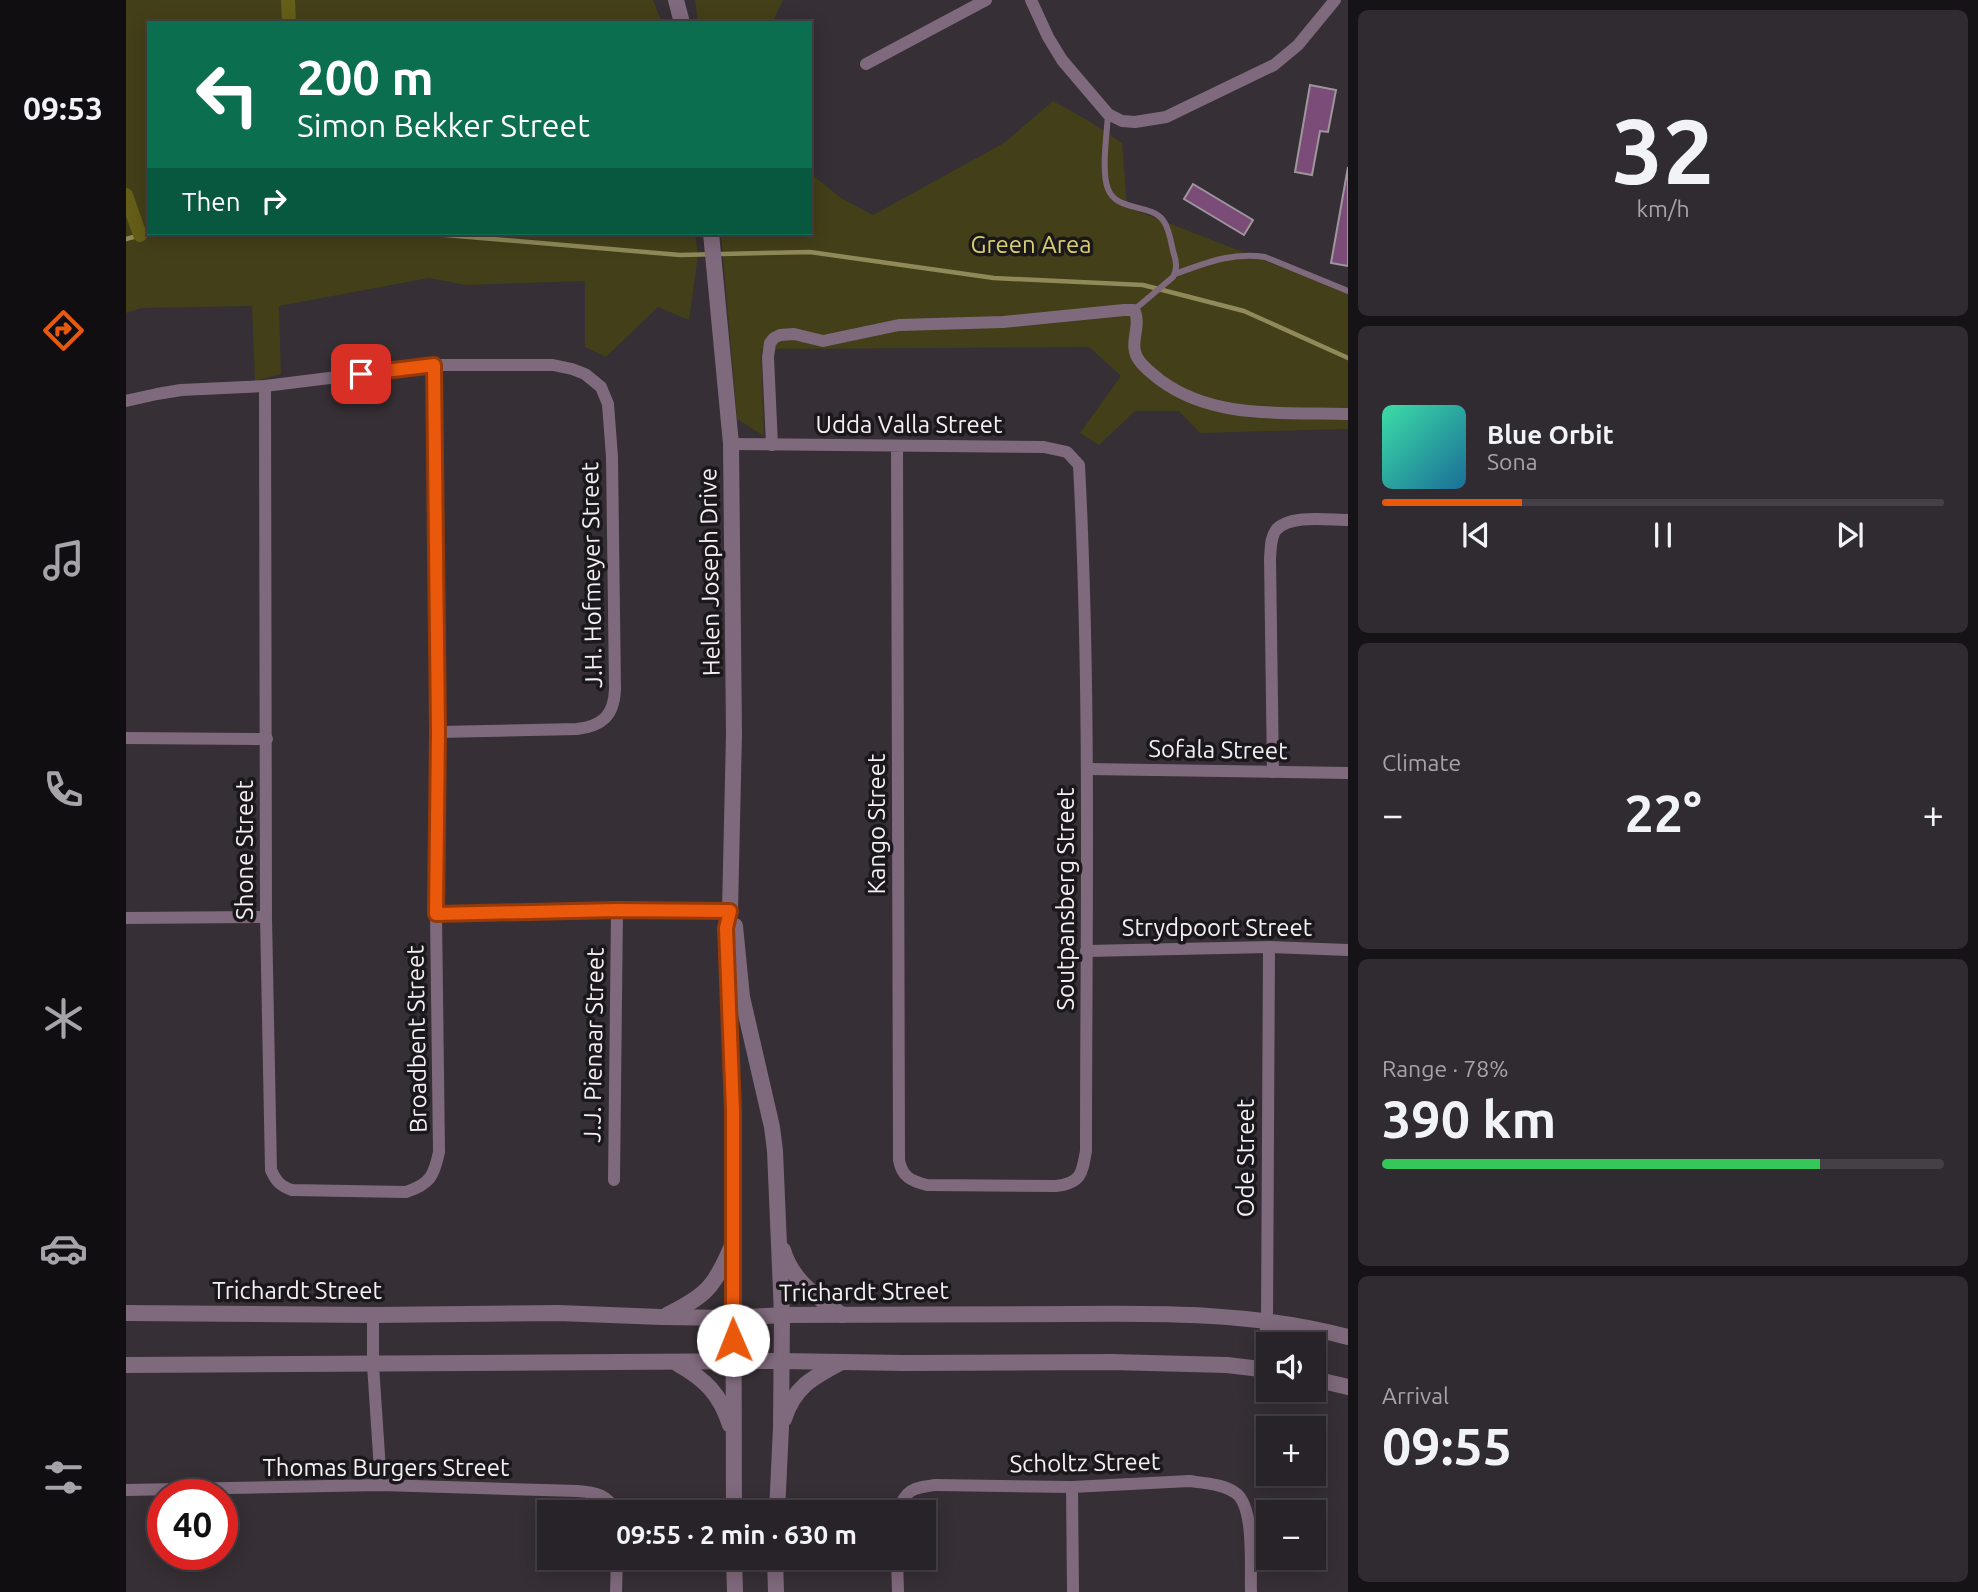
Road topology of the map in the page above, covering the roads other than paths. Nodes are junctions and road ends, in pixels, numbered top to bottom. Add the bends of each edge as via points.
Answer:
1 (986, 0) edge
2 (1031, 0) edge
3 (1335, 0) edge
4 (866, 64) dead end
5 (1108, 114) junction
6 (711, 235) edge
7 (1175, 274) junction
8 (1348, 291) edge
9 (1134, 310) junction
10 (434, 365) junction
11 (265, 386) junction
12 (126, 401) edge
13 (1348, 414) edge
14 (731, 444) junction
15 (772, 444) junction
16 (897, 446) junction
17 (1079, 465) joint
18 (1348, 520) edge
19 (438, 732) junction
20 (126, 738) edge
21 (267, 739) junction
22 (1087, 769) junction
23 (1273, 772) junction
24 (1348, 773) edge
25 (617, 910) junction
26 (730, 911) junction
27 (436, 914) junction
28 (266, 917) junction
29 (126, 918) edge
30 (1269, 947) junction
31 (1086, 950) junction
32 (1348, 950) edge
33 (614, 1180) dead end
34 (927, 1185) joint
35 (406, 1192) joint
36 (780, 1238) junction
37 (734, 1241) junction
38 (126, 1313) edge
39 (373, 1314) junction
40 (782, 1315) junction
41 (842, 1315) junction
42 (661, 1317) junction
43 (733, 1318) junction
44 (1267, 1320) junction
45 (1267, 1332) edge
46 (1348, 1337) edge
47 (781, 1362) junction
48 (842, 1362) junction
49 (676, 1363) junction
50 (734, 1363) junction
51 (373, 1365) junction
52 (126, 1366) edge
53 (1256, 1368) edge
54 (1326, 1382) edge
55 (1348, 1387) edge
56 (781, 1427) junction
57 (734, 1437) junction
58 (381, 1485) junction
59 (1072, 1487) junction
60 (128, 1494) edge
61 (608, 1500) edge
62 (734, 1500) edge
63 (778, 1500) edge
64 (904, 1500) edge
65 (617, 1570) edge
66 (734, 1570) edge
67 (775, 1570) edge
68 (897, 1570) edge
69 (616, 1592) edge
70 (735, 1592) edge
71 (776, 1592) edge
72 (898, 1592) edge
73 (1073, 1592) edge
74 (1251, 1592) edge

1 - 4 street
2 - 5 street via 1062,60
3 - 5 street via 1298,45 1274,65 1166,117 1135,122
5 - 7 lane via 1108,189 1118,202 1162,218 1170,235
6 - 14 street, Helen Joseph Drive
7 - 8 lane via 1223,257 1258,256
7 - 9 lane
9 - 13 street via 1136,355 1174,390 1241,411
9 - 15 street via 1003,322 899,325 823,341 780,335 768,349
10 - 11 street
10 - 19 street, Broadbent Street
10 - 19 street, J.H. Hofmeyer Street via 552,365 585,374 601,387 608,404 612,457 615,689 610,711 591,727
11 - 12 street via 181,390
11 - 21 street, Shone Street
14 - 15 street, Udda Valla Street
14 - 26 street, Helen Joseph Drive via 734,734
15 - 16 street, Udda Valla Street
16 - 17 street, Udda Valla Street via 1044,447 1067,452
16 - 34 street, Kango Street via 899,1160 907,1177
17 - 22 street, Soutpansberg Street
18 - 23 street via 1294,521 1277,529 1272,538
19 - 27 street, Broadbent Street
20 - 21 street
21 - 28 street, Shone Street
22 - 23 street, Sofala Street
22 - 31 street, Soutpansberg Street
23 - 24 street, Sofala Street
25 - 26 street
25 - 27 street
25 - 33 street, J.J. Pienaar Street
26 - 36 street, Helen Joseph Drive via 742,997 772,1127
26 - 37 street, Helen Joseph Drive via 726,928
27 - 35 street, Broadbent Street via 439,1152 428,1180
28 - 29 street
28 - 35 street, Shone Street via 271,1170 275,1180 292,1190
30 - 31 street, Strydpoort Street
30 - 32 street, Strydpoort Street
30 - 44 street, Ode Street
31 - 34 street, Soutpansberg Street via 1086,1151 1076,1180 1056,1186
36 - 40 street, Helen Joseph Drive
36 - 41 street via 786,1260 799,1280
37 - 42 street via 712,1286 693,1302
37 - 43 street, Helen Joseph Drive
38 - 39 street, Trichardt Street
39 - 42 street, Trichardt Street
39 - 51 street
40 - 41 street, Trichardt Street
40 - 43 street, Trichardt Street
40 - 47 street, Helen Joseph Drive
41 - 44 street, Trichardt Street via 1112,1313
42 - 43 street, Trichardt Street
43 - 50 street, Helen Joseph Drive
44 - 45 street, Ode Street
44 - 46 street, Trichardt Street
47 - 48 street
47 - 50 street
47 - 56 street, Helen Joseph Drive
48 - 53 street via 1177,1363
48 - 56 street via 799,1390
49 - 50 street
49 - 51 street
49 - 57 street via 708,1383 722,1403
50 - 57 street, Helen Joseph Drive
51 - 52 street
51 - 58 street
54 - 55 street
56 - 63 street, Helen Joseph Drive
57 - 62 street, Helen Joseph Drive
58 - 60 street, Thomas Burgers Street
58 - 61 street, Thomas Burgers Street via 577,1491
59 - 64 street, Scholtz Street via 935,1485 915,1488
59 - 73 street
59 - 74 street, Scholtz Street via 1189,1481 1235,1492 1247,1513
65 - 69 street
66 - 70 street
67 - 71 street
68 - 72 street

